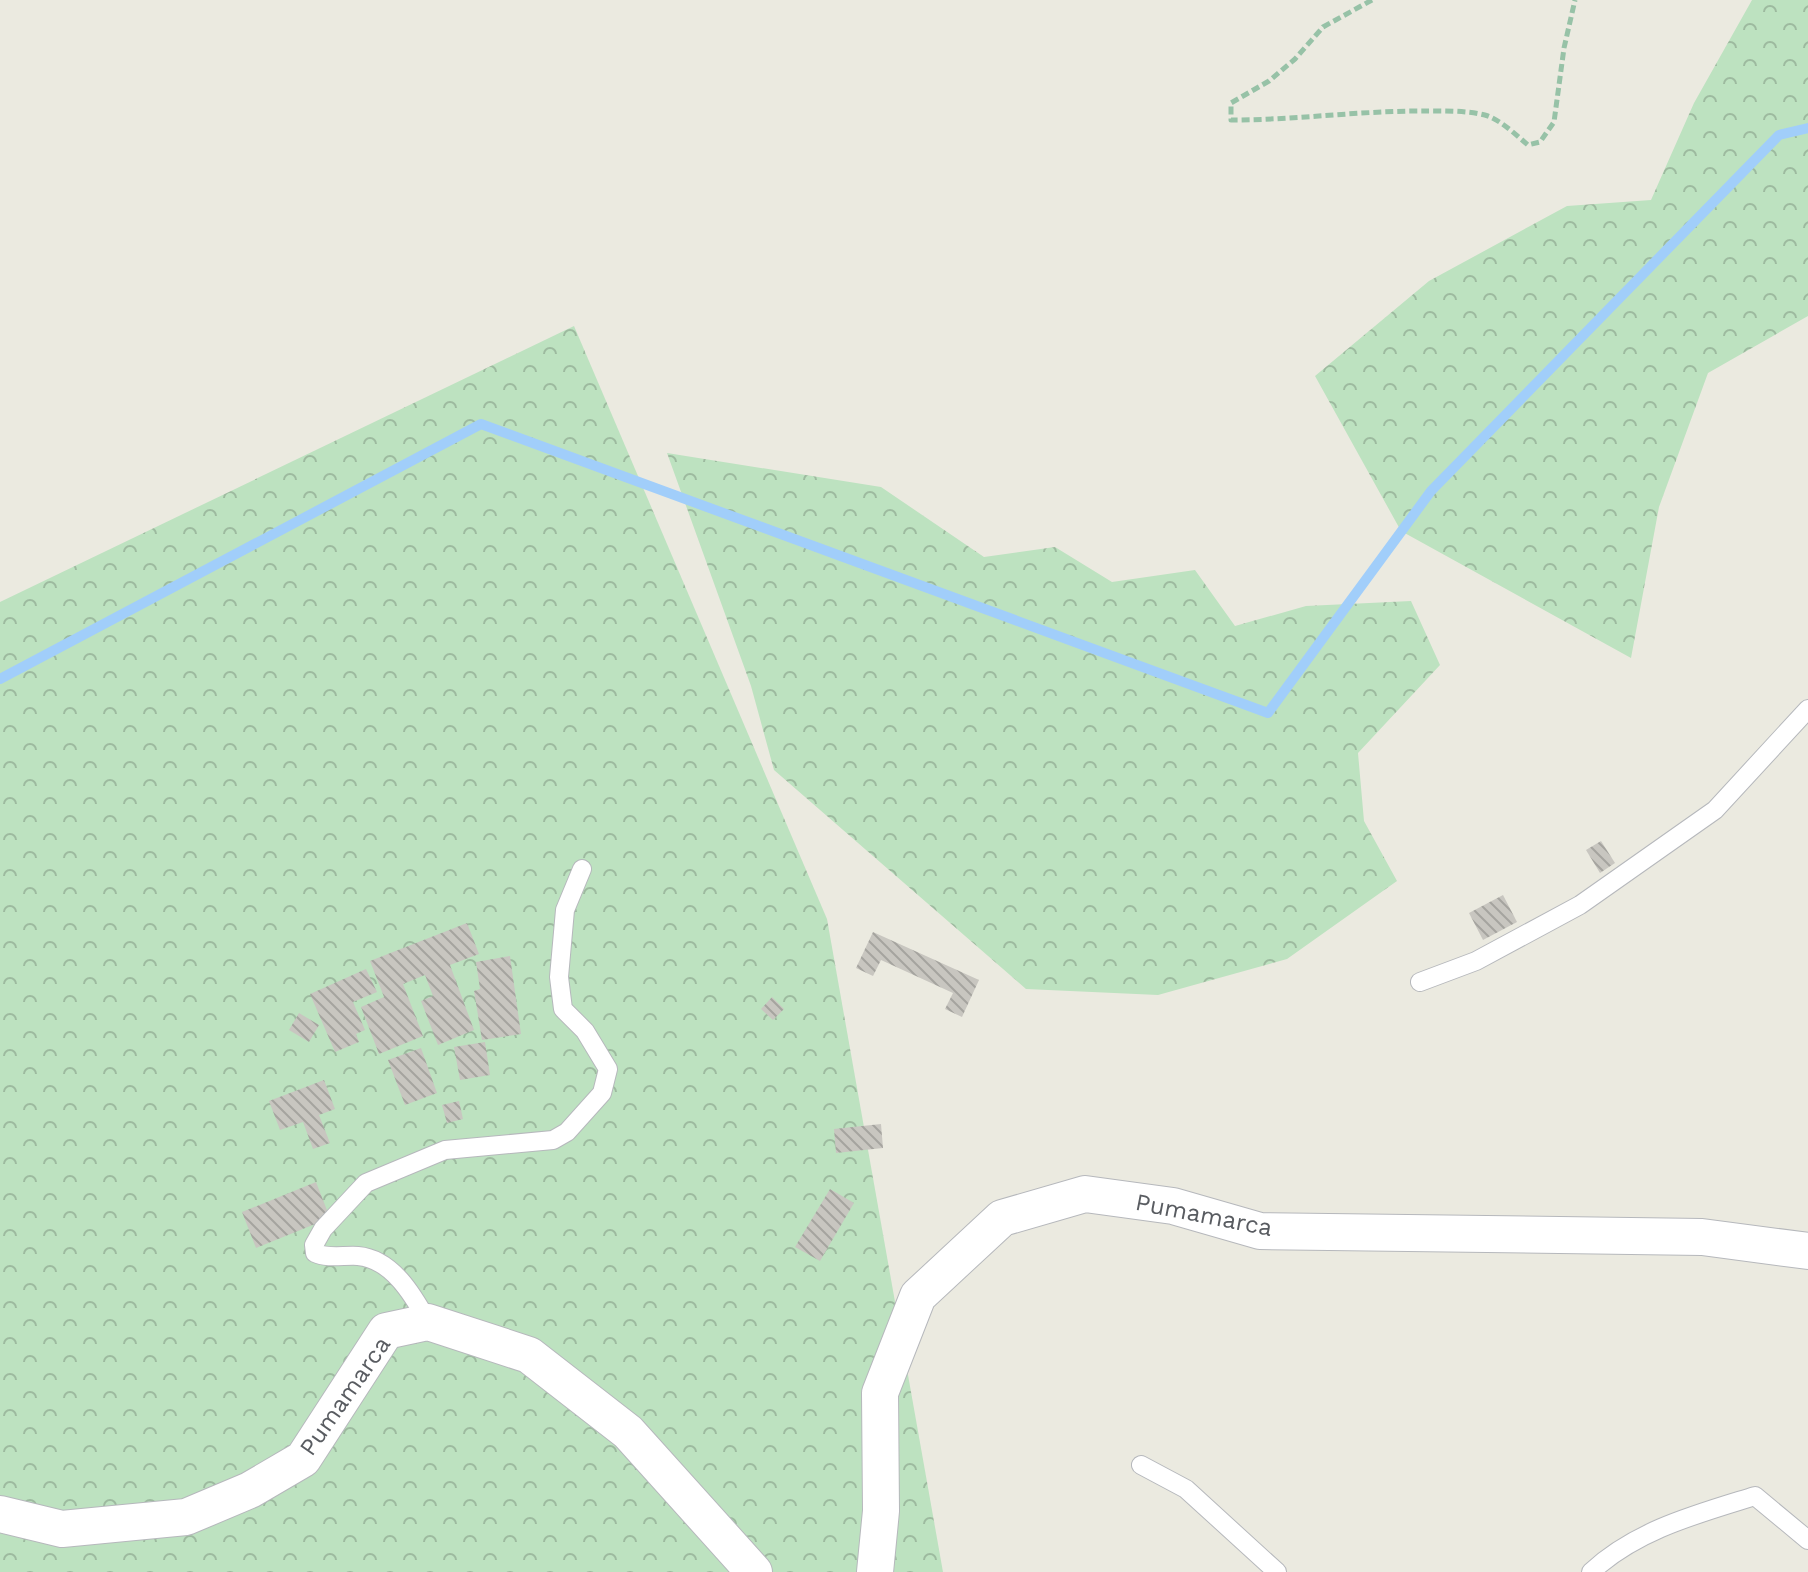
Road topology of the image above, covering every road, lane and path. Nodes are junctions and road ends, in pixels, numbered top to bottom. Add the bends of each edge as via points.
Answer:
1 (1372, 0) edge
2 (1575, 0) edge
3 (1808, 709) edge
4 (582, 869) dead end
5 (1420, 982) dead end
6 (1808, 1251) edge
7 (428, 1322) junction
8 (1141, 1465) dead end
9 (0, 1514) edge
10 (1808, 1540) edge
11 (754, 1572) edge
12 (875, 1572) edge
13 (1277, 1572) edge
14 (1591, 1572) edge

1 - 2 path via 1323,27 1277,74 1231,103 1231,120 1443,111 1488,116 1528,145 1540,142 1554,122
3 - 5 lane via 1715,810 1580,905 1476,961
4 - 7 lane via 565,910 559,977 563,1009 585,1031 608,1069 602,1093 553,1140 445,1150 366,1183 314,1245 315,1253 324,1257 369,1257 396,1276
6 - 12 street, Pumamarca via 1702,1237 1260,1231 1173,1206 1085,1194 1002,1218 918,1296 880,1393 881,1511
7 - 9 street, Pumamarca via 386,1331 303,1459 250,1490 170,1519 62,1529
7 - 11 street via 529,1355 628,1432
8 - 13 lane via 1186,1489
10 - 14 lane via 1755,1496 1658,1529 1613,1552

